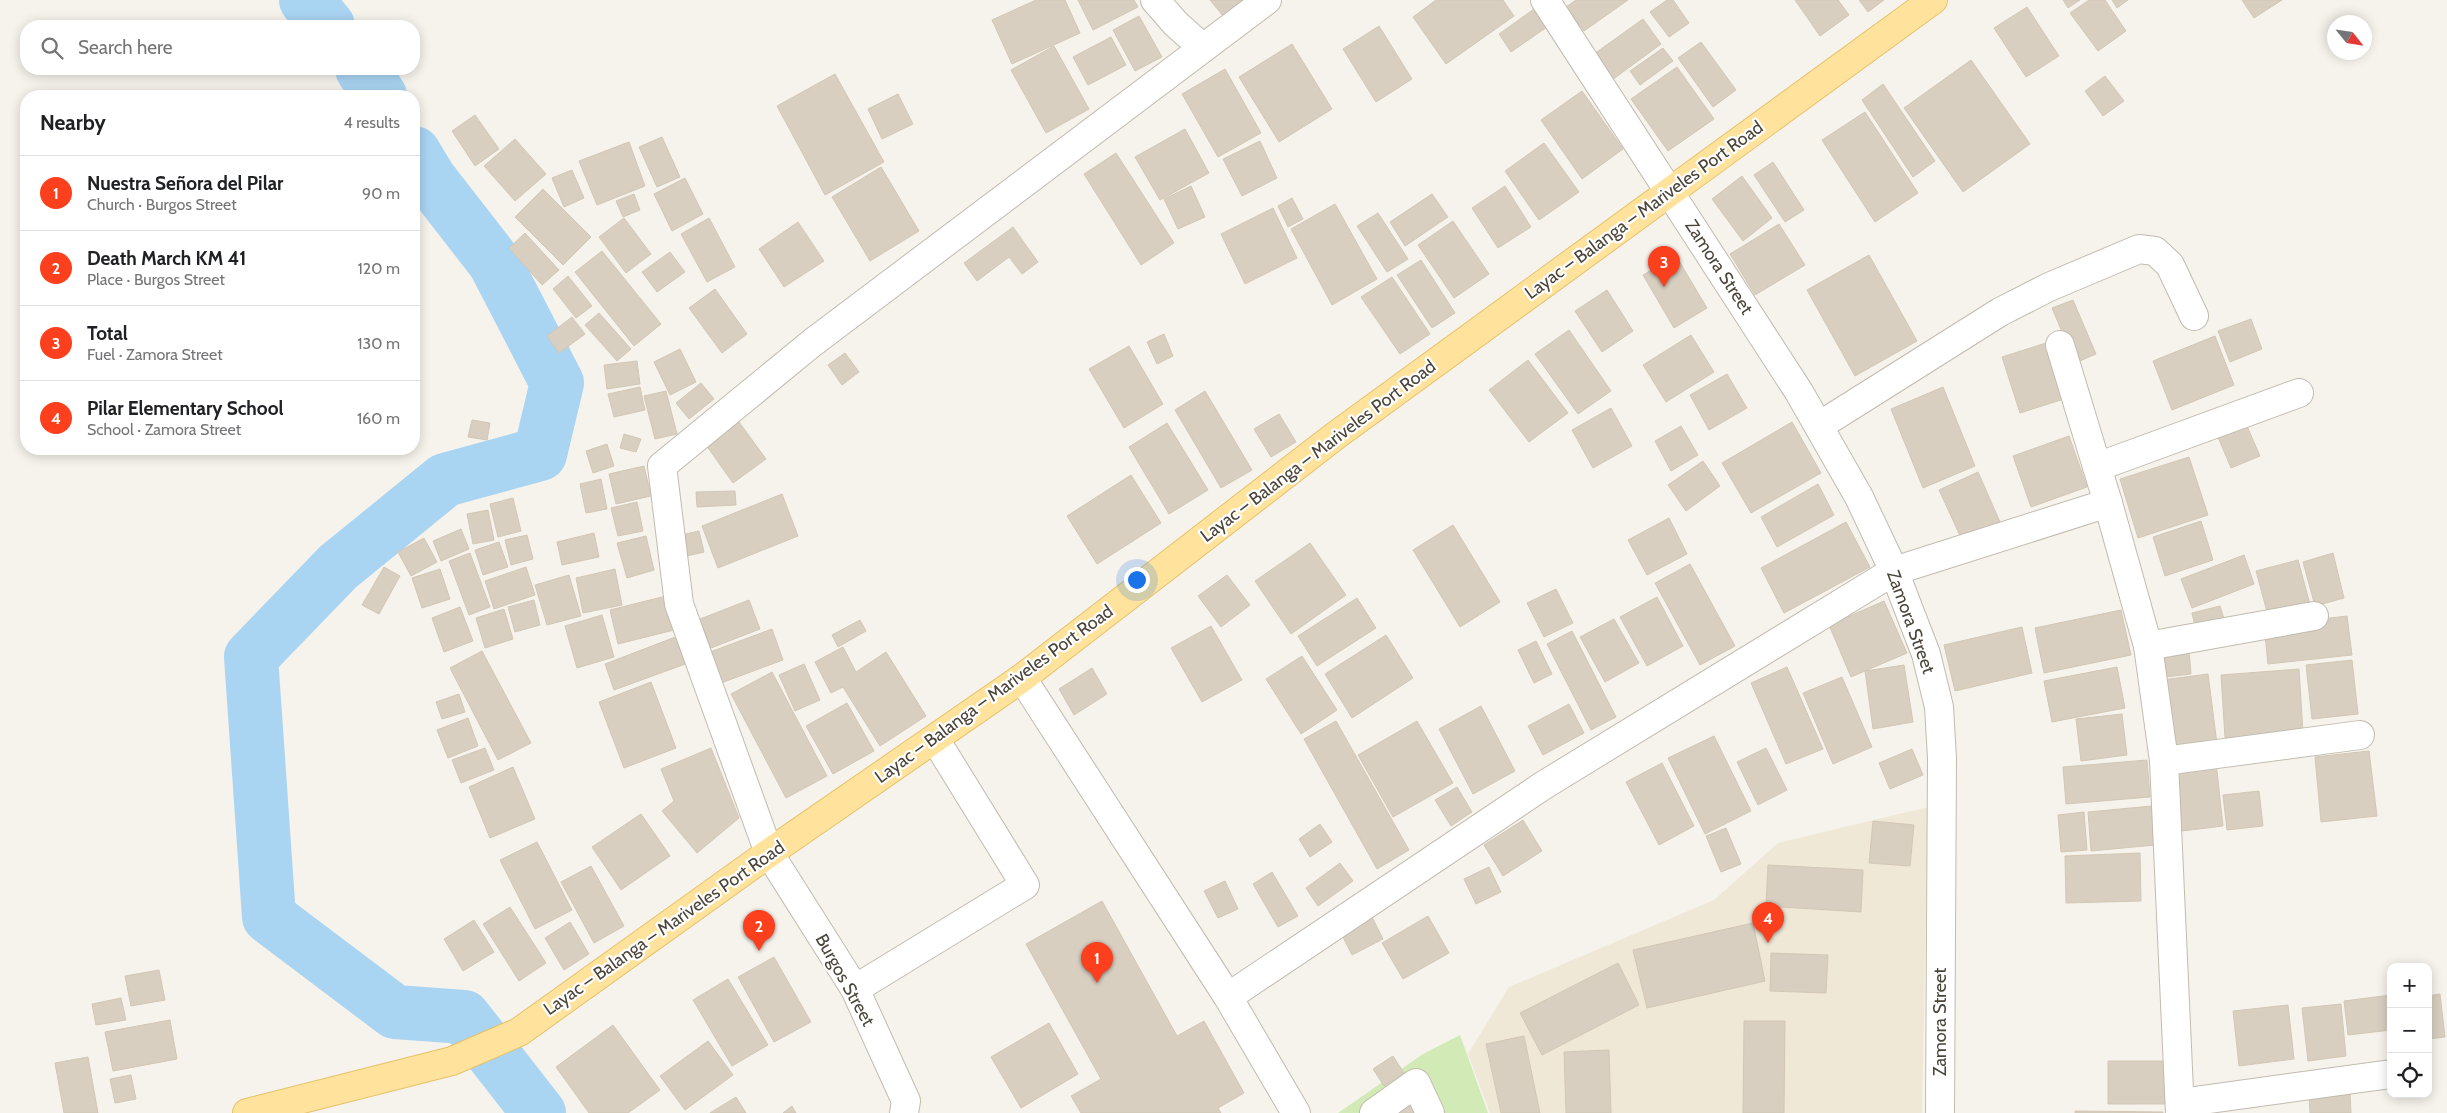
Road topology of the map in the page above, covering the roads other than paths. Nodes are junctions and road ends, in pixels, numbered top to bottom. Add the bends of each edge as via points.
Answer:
1 (1155, 0) edge
2 (1268, 0) edge
3 (1545, 0) edge
4 (1933, 0) edge
5 (1203, 48) junction
6 (1670, 190) junction
7 (2194, 316) dead end
8 (2060, 345) dead end
9 (2299, 394) dead end
10 (1818, 426) junction
11 (2097, 467) junction
12 (2108, 503) junction
13 (1894, 571) junction
14 (2314, 616) dead end
15 (2148, 646) junction
16 (1022, 678) junction
17 (2360, 735) dead end
18 (934, 739) junction
19 (2164, 761) junction
20 (769, 853) junction
21 (855, 989) junction
22 (1228, 997) junction
23 (2387, 1075) edge
24 (1280, 1101) edge
25 (2180, 1108) edge
26 (248, 1113) edge
27 (904, 1113) edge
28 (1296, 1113) edge
29 (1374, 1113) edge
30 (1430, 1113) edge
31 (1940, 1113) edge

1 - 5 street
2 - 5 street
3 - 6 street, Zamora Street
4 - 6 main road, Layac – Balanga – Mariveles Port Road
5 - 20 street, Burgos Street via 812,343 662,466 679,604
6 - 10 street, Zamora Street via 1800,392
6 - 16 main road, Layac – Balanga – Mariveles Port Road via 1335,436
7 - 10 street via 2170,265 2155,251 2139,249 2049,287 2000,312
8 - 11 street
9 - 11 street
10 - 13 street, Zamora Street via 1859,497
11 - 12 street
12 - 13 street
12 - 15 street
13 - 22 street via 1544,785
13 - 31 street, Zamora Street via 1926,654 1939,707 1942,758
14 - 15 street
15 - 19 street
16 - 18 main road, Layac – Balanga – Mariveles Port Road
16 - 22 street
17 - 19 street
18 - 20 main road, Layac – Balanga – Mariveles Port Road
18 - 21 street via 1025,885
19 - 25 street
20 - 21 street, Burgos Street
20 - 26 main road, Layac – Balanga – Mariveles Port Road via 518,1032 452,1061
21 - 27 street, Burgos Street via 906,1101
22 - 24 street
23 - 25 street
24 - 28 street
29 - 30 street via 1416,1083

